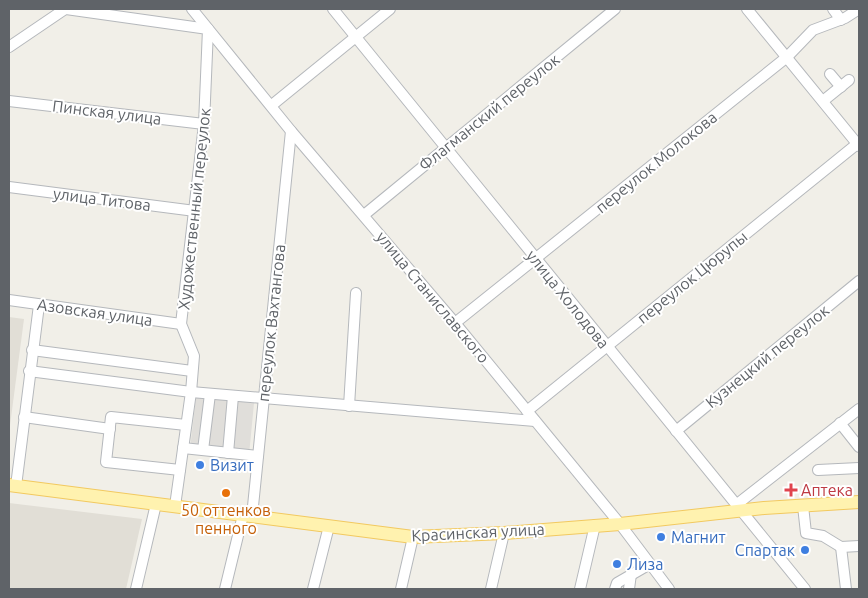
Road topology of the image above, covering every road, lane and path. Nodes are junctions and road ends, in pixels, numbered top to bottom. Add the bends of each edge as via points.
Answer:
1 (66, 9) edge
2 (192, 9) edge
3 (333, 9) edge
4 (390, 9) edge
5 (615, 9) edge
6 (747, 9) edge
7 (833, 9) edge
8 (859, 9) edge
9 (841, 20) junction
10 (208, 29) junction
11 (356, 37) junction
12 (9, 47) edge
13 (787, 57) junction
14 (830, 74) dead end
15 (850, 80) dead end
16 (841, 87) junction
17 (9, 101) edge
18 (823, 101) junction
19 (272, 105) junction
20 (204, 124) junction
21 (291, 130) junction
22 (858, 145) edge
23 (446, 148) junction
24 (9, 187) edge
25 (195, 211) junction
26 (364, 215) junction
27 (535, 258) junction
28 (859, 281) edge
29 (356, 293) dead end
30 (9, 300) edge
31 (39, 304) junction
32 (455, 323) junction
33 (182, 324) junction
34 (607, 346) junction
35 (32, 350) junction
36 (192, 370) junction
37 (29, 371) junction
38 (191, 392) junction
39 (210, 394) junction
40 (233, 396) junction
41 (263, 399) junction
42 (349, 406) junction
43 (859, 409) edge
44 (527, 411) junction
45 (24, 417) junction
46 (535, 421) junction
47 (840, 423) junction
48 (186, 426) junction
49 (110, 429) junction
50 (676, 431) junction
51 (859, 447) edge
52 (183, 448) junction
53 (204, 450) junction
54 (228, 453) junction
55 (258, 456) junction
56 (859, 468) edge
57 (180, 470) junction
58 (818, 470) dead end
59 (12, 486) edge
60 (859, 502) edge
61 (156, 504) junction
62 (175, 506) junction
63 (803, 506) junction
64 (738, 508) junction
65 (248, 515) junction
66 (620, 524) junction
67 (595, 525) junction
68 (329, 526) junction
69 (504, 533) junction
70 (413, 537) junction
71 (859, 546) edge
72 (841, 547) junction
73 (650, 564) junction
74 (631, 574) junction
75 (136, 589) edge
76 (225, 589) edge
77 (313, 589) edge
78 (401, 589) edge
79 (491, 589) edge
80 (580, 589) edge
81 (615, 589) edge
82 (629, 589) edge
83 (669, 589) edge
84 (805, 589) edge
85 (846, 589) edge

1 - 10 street
1 - 12 street
2 - 10 street, улица Станиславского
3 - 11 street, улица Холодова
4 - 11 street
5 - 23 street, Флагманский переулок
6 - 13 street
7 - 9 street
8 - 9 street, переулок Молокова
9 - 13 street, переулок Молокова via 813,30
10 - 19 street, улица Станиславского
10 - 20 street, Художественный переулок
11 - 19 street
11 - 23 street, улица Холодова
13 - 18 street
13 - 27 street, переулок Молокова
14 - 16 street
15 - 16 street
16 - 18 street
17 - 20 street, Пинская улица
18 - 22 street
19 - 21 street, улица Станиславского
20 - 25 street, Художественный переулок
21 - 26 street, улица Станиславского
21 - 41 street, переулок Вахтангова
22 - 34 street, переулок Цюрупы
23 - 26 street, Флагманский переулок
23 - 27 street, улица Холодова
24 - 25 street, улица Титова
25 - 33 street, Художественный переулок
26 - 32 street, улица Станиславского
27 - 32 street, переулок Молокова
27 - 34 street, улица Холодова
28 - 50 street, Кузнецкий переулок
29 - 42 street
30 - 31 street, Азовская улица
31 - 33 street, Азовская улица
31 - 35 street
32 - 44 street, улица Станиславского
33 - 36 street, Художественный переулок via 194,356
34 - 44 street, переулок Цюрупы
34 - 50 street, улица Холодова
35 - 36 street
35 - 37 street
36 - 38 street, Художественный переулок
37 - 38 street
37 - 45 street
38 - 39 street
38 - 48 street, Художественный переулок
39 - 40 street
39 - 53 street
40 - 41 street
40 - 54 street
41 - 42 street
41 - 55 street, переулок Вахтангова
42 - 46 street
43 - 47 street
44 - 46 street, улица Станиславского
45 - 49 street
45 - 59 street
46 - 66 street, улица Станиславского
47 - 51 street
47 - 64 street
48 - 49 street via 111,417
48 - 52 street, Художественный переулок
49 - 57 street via 106,462
50 - 64 street, улица Холодова
52 - 53 street
52 - 57 street, Художественный переулок
53 - 54 street
54 - 55 street
55 - 65 street, переулок Вахтангова
56 - 58 street
57 - 62 street, Художественный переулок
59 - 61 main road, Красинская улица
60 - 63 main road, Красинская улица
61 - 62 main road, Красинская улица
61 - 75 street
62 - 65 main road, Красинская улица
63 - 64 main road, Красинская улица
63 - 72 street via 806,534 822,536
64 - 66 main road, Красинская улица
64 - 84 street, улица Холодова
65 - 68 main road, Красинская улица
65 - 76 street, переулок Вахтангова
66 - 67 main road, Красинская улица
66 - 73 street, улица Станиславского
67 - 69 main road, Красинская улица
67 - 80 street
68 - 70 main road, Красинская улица
68 - 77 street
69 - 70 main road, Красинская улица
69 - 79 street
70 - 78 street
71 - 72 street
72 - 85 street
73 - 74 street
73 - 83 street, улица Станиславского
74 - 81 street via 617,583
74 - 82 street

